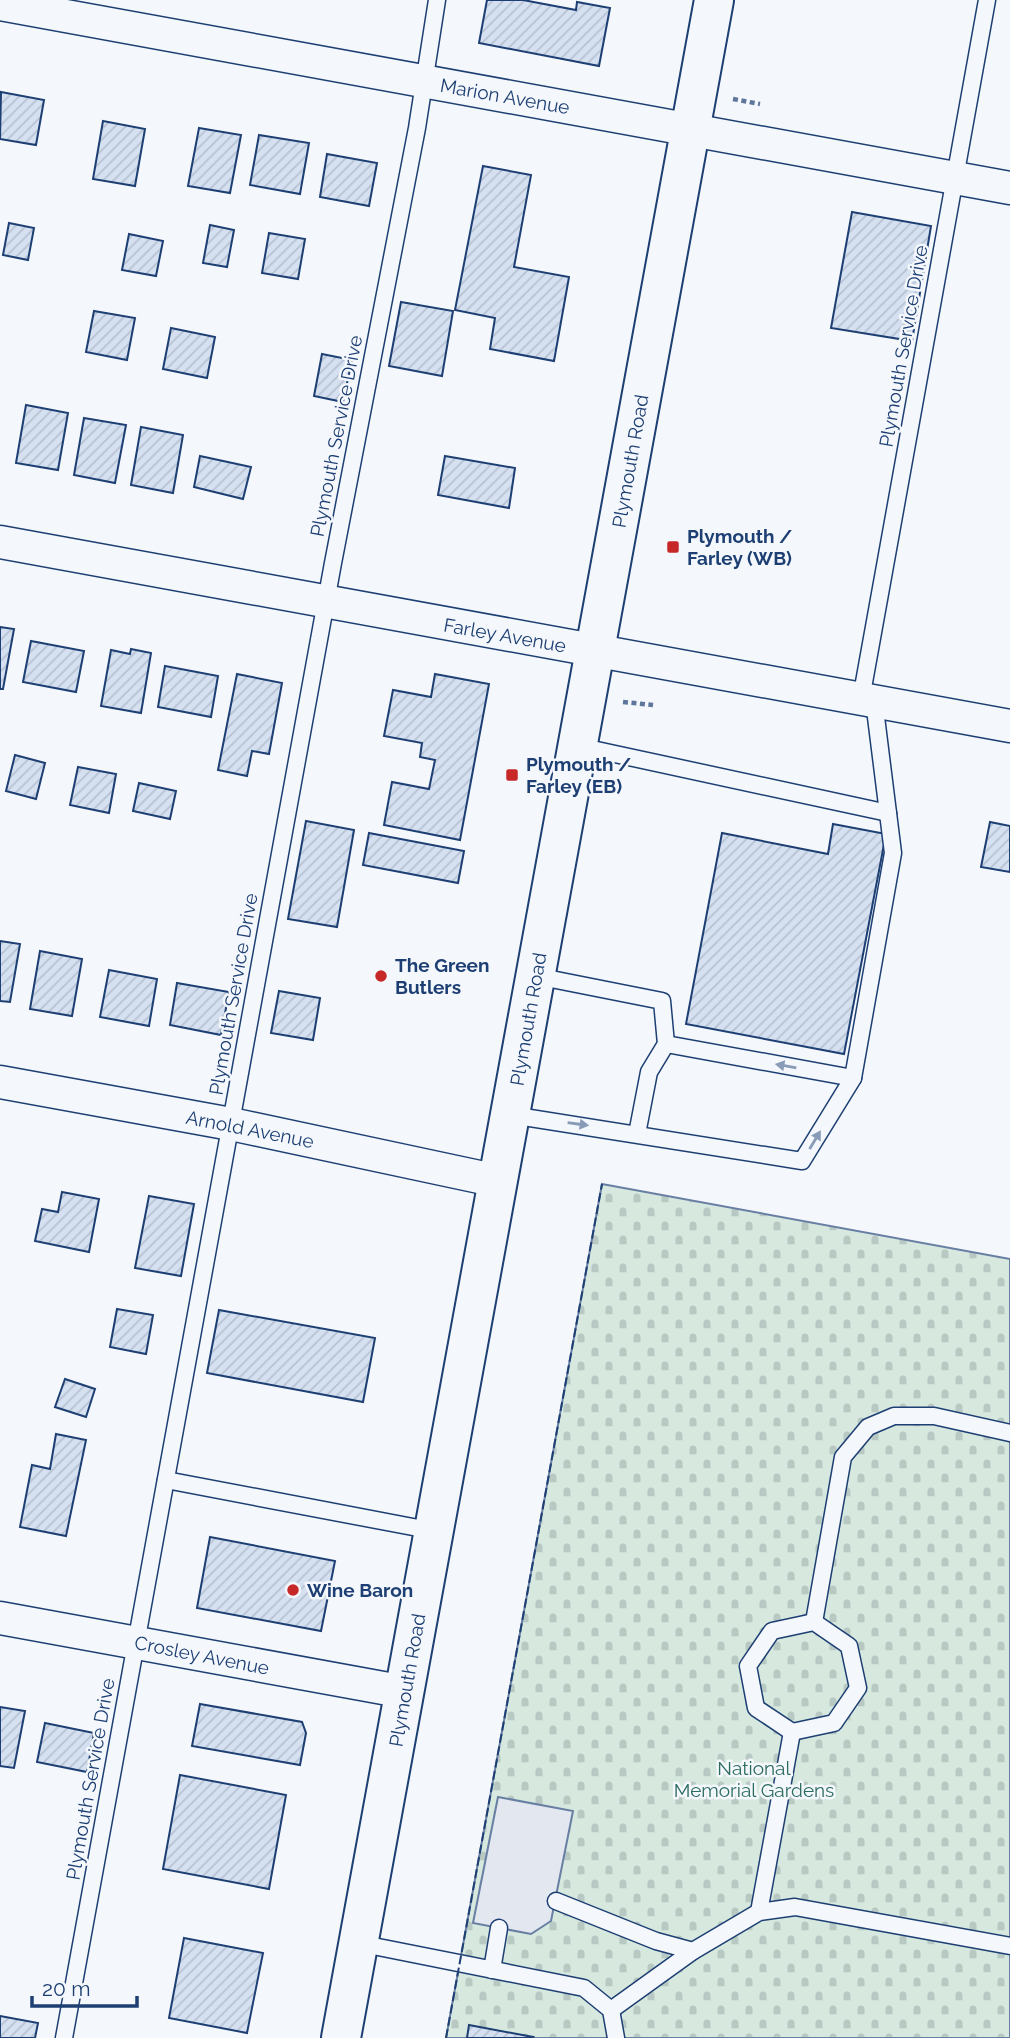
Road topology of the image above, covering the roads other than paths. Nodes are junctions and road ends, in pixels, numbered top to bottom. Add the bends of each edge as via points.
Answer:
1 (437, 0) edge
2 (714, 0) edge
3 (987, 0) edge
4 (0, 4) edge
5 (423, 81) junction
6 (690, 130) junction
7 (955, 178) junction
8 (1010, 188) edge
9 (0, 542) edge
10 (326, 603) junction
11 (596, 651) junction
12 (868, 700) junction
13 (1010, 726) edge
14 (578, 746) junction
15 (888, 813) junction
16 (536, 976) junction
17 (666, 1044) junction
18 (853, 1078) junction
19 (0, 1082) edge
20 (511, 1115) junction
21 (231, 1124) junction
22 (637, 1134) junction
23 (498, 1181) junction
24 (1010, 1433) edge
25 (166, 1480) junction
26 (434, 1531) junction
27 (0, 1618) edge
28 (814, 1622) junction
29 (136, 1643) junction
30 (405, 1692) junction
31 (792, 1732) junction
32 (555, 1901) dead end
33 (758, 1912) junction
34 (499, 1928) dead end
35 (358, 1943) junction
36 (1010, 1946) edge
37 (694, 1951) junction
38 (492, 1970) junction
39 (611, 2010) junction
40 (64, 2038) edge
41 (341, 2038) edge
42 (616, 2038) edge

1 - 5 lane, Plymouth Service Drive
2 - 6 main road, Plymouth Road
3 - 7 lane, Plymouth Service Drive
4 - 5 street, Marion Avenue
5 - 6 street, Marion Avenue
5 - 10 lane, Plymouth Service Drive
6 - 7 street, Marion Avenue
6 - 11 main road, Plymouth Road
7 - 8 street, Marion Avenue
7 - 12 lane, Plymouth Service Drive
9 - 10 street, Farley Avenue
10 - 11 street, Farley Avenue
10 - 21 lane, Plymouth Service Drive
11 - 12 street, Farley Avenue
11 - 14 main road, Plymouth Road
12 - 13 street, Farley Avenue
12 - 15 lane, Plymouth Service Drive
14 - 15 lane
14 - 16 main road, Plymouth Road
15 - 18 lane, Plymouth Service Drive via 893,853
16 - 17 lane via 662,1001
16 - 20 main road, Plymouth Road
18 -> 17 lane
17 - 22 lane via 649,1072
22 -> 18 lane via 802,1161
19 - 21 street, Arnold Avenue
20 -> 22 lane
20 - 23 main road, Plymouth Road
21 - 23 street, Arnold Avenue
21 - 25 lane, Plymouth Service Drive
23 - 26 main road, Plymouth Road
24 - 28 lane via 934,1416 894,1416 868,1427 843,1457
25 - 26 lane
25 - 29 lane, Plymouth Service Drive
26 - 30 main road, Plymouth Road
27 - 29 street, Crosley Avenue
28 - 31 lane via 849,1646 858,1688 834,1723
28 - 31 lane via 772,1631 748,1666 756,1708
29 - 30 street, Crosley Avenue
29 - 40 lane, Plymouth Service Drive
30 - 35 main road, Plymouth Road
31 - 33 lane
32 - 37 lane
33 - 36 lane via 795,1907
33 - 37 lane
34 - 38 lane
35 - 38 lane
35 - 41 main road, Plymouth Road
37 - 39 lane
38 - 39 lane via 584,1988
39 - 42 lane

